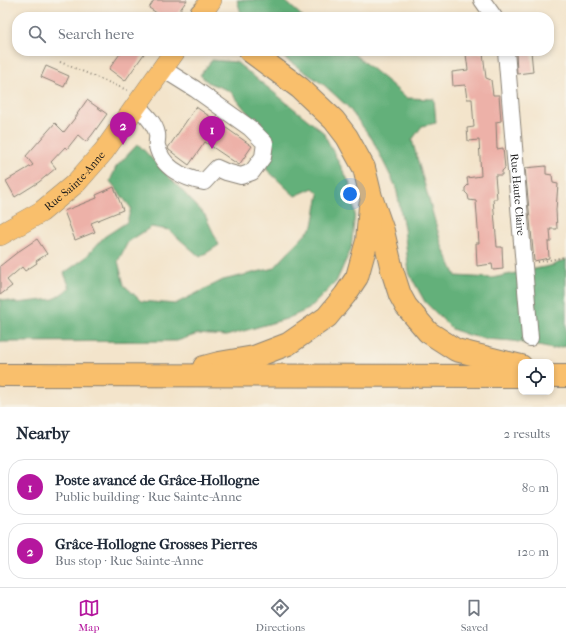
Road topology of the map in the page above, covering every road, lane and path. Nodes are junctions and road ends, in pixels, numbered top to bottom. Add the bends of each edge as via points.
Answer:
1 (482, 0) edge
2 (490, 12) edge
3 (172, 56) edge
4 (257, 56) edge
5 (506, 56) edge
6 (60, 62) dead end
7 (163, 69) junction
8 (140, 102) junction
9 (371, 197) junction
10 (0, 234) edge
11 (566, 257) edge
12 (524, 262) junction
13 (530, 338) dead end
14 (518, 365) edge
15 (0, 375) edge
16 (172, 375) junction
17 (518, 376) edge
18 (554, 376) edge
19 (566, 376) edge

1 - 2 street
3 - 7 main road, Rue Sainte-Anne
4 - 9 highway via 300,88 348,137 364,168
5 - 12 street, Rue Haute Claire
6 - 8 path
7 - 8 main road, Rue Sainte-Anne
7 - 8 street via 250,128 265,143 263,157 252,172 241,176 217,168 204,182 190,179 174,171 165,162 156,146 157,133
8 - 10 main road, Rue Sainte-Anne via 104,151 76,183 41,212
9 - 14 highway via 400,295 428,332 456,350
9 - 16 highway via 367,241 357,277 327,317 288,344 254,357
11 - 12 path
12 - 13 street, Rue Haute Claire
15 - 16 highway
16 - 17 highway
18 - 19 highway

